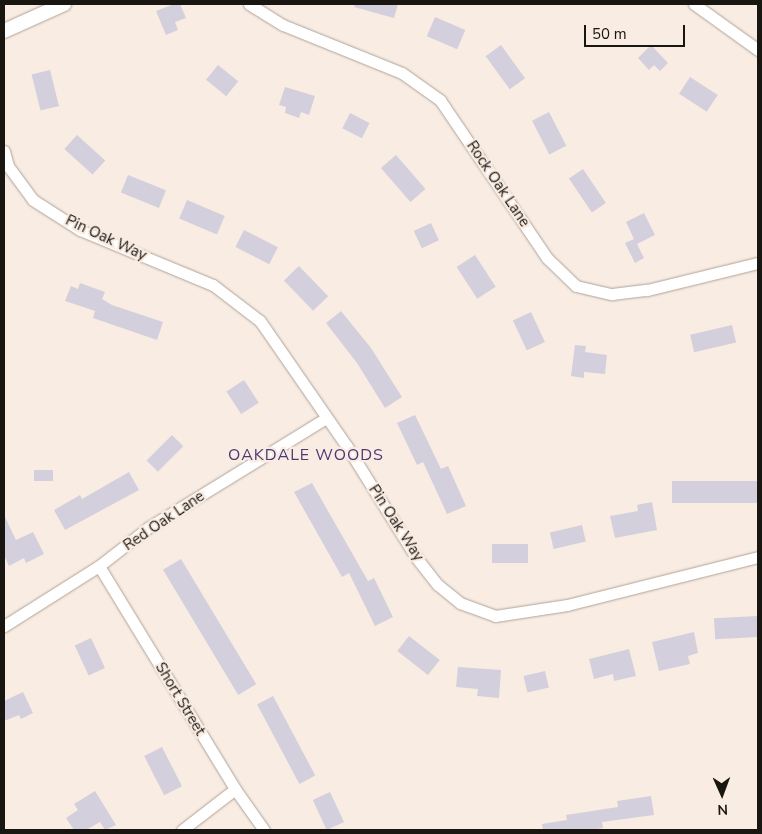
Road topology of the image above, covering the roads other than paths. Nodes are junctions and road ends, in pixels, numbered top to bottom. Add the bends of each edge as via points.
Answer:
1 (64, 4) edge
2 (249, 4) edge
3 (694, 4) edge
4 (4, 31) edge
5 (758, 50) edge
6 (4, 151) edge
7 (758, 263) edge
8 (326, 418) junction
9 (758, 557) edge
10 (100, 566) junction
11 (4, 626) edge
12 (235, 789) junction
13 (182, 830) edge
14 (264, 830) edge

1 - 4 street
2 - 7 street, Rock Oak Lane via 283,25 402,73 440,100 547,258 576,286 612,294 647,290
3 - 5 street
6 - 8 street, Pin Oak Way via 8,166 33,200 80,230 212,285 260,321
8 - 9 street, Pin Oak Way via 438,586 460,603 495,616 567,605
8 - 10 street, Red Oak Lane via 149,527
10 - 11 street, Red Oak Lane
10 - 12 street, Short Street
12 - 13 street
12 - 14 street, Short Street

